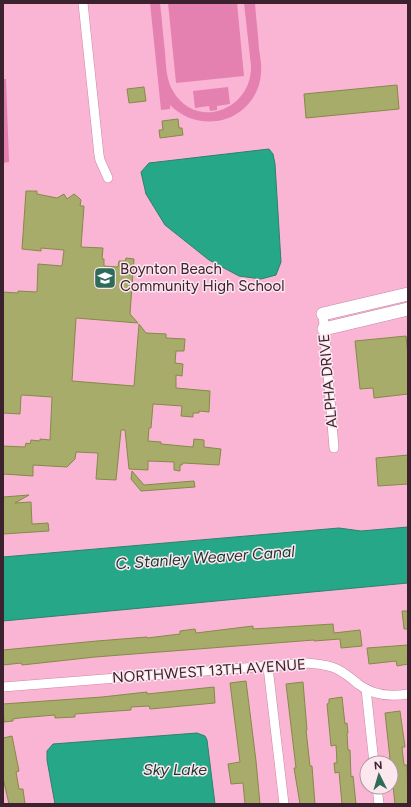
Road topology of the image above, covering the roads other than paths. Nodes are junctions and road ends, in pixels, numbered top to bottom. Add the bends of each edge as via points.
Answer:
1 (83, 3) edge
2 (108, 178) dead end
3 (408, 294) edge
4 (408, 310) edge
5 (323, 314) joint
6 (324, 329) junction
7 (334, 448) dead end
8 (268, 667) junction
9 (3, 687) edge
10 (366, 689) junction
11 (408, 694) edge
12 (373, 755) edge
13 (284, 804) edge

1 - 2 street via 100,160
3 - 5 street
4 - 6 street
5 - 6 street, ALPHA DRIVE
6 - 7 street, ALPHA DRIVE
8 - 9 street, NORTHWEST 13TH AVENUE
8 - 10 street, NORTHWEST 13TH AVENUE via 307,663 325,665 343,672
8 - 13 street
10 - 11 street, NORTHWEST 13TH AVENUE via 389,696
10 - 12 street

